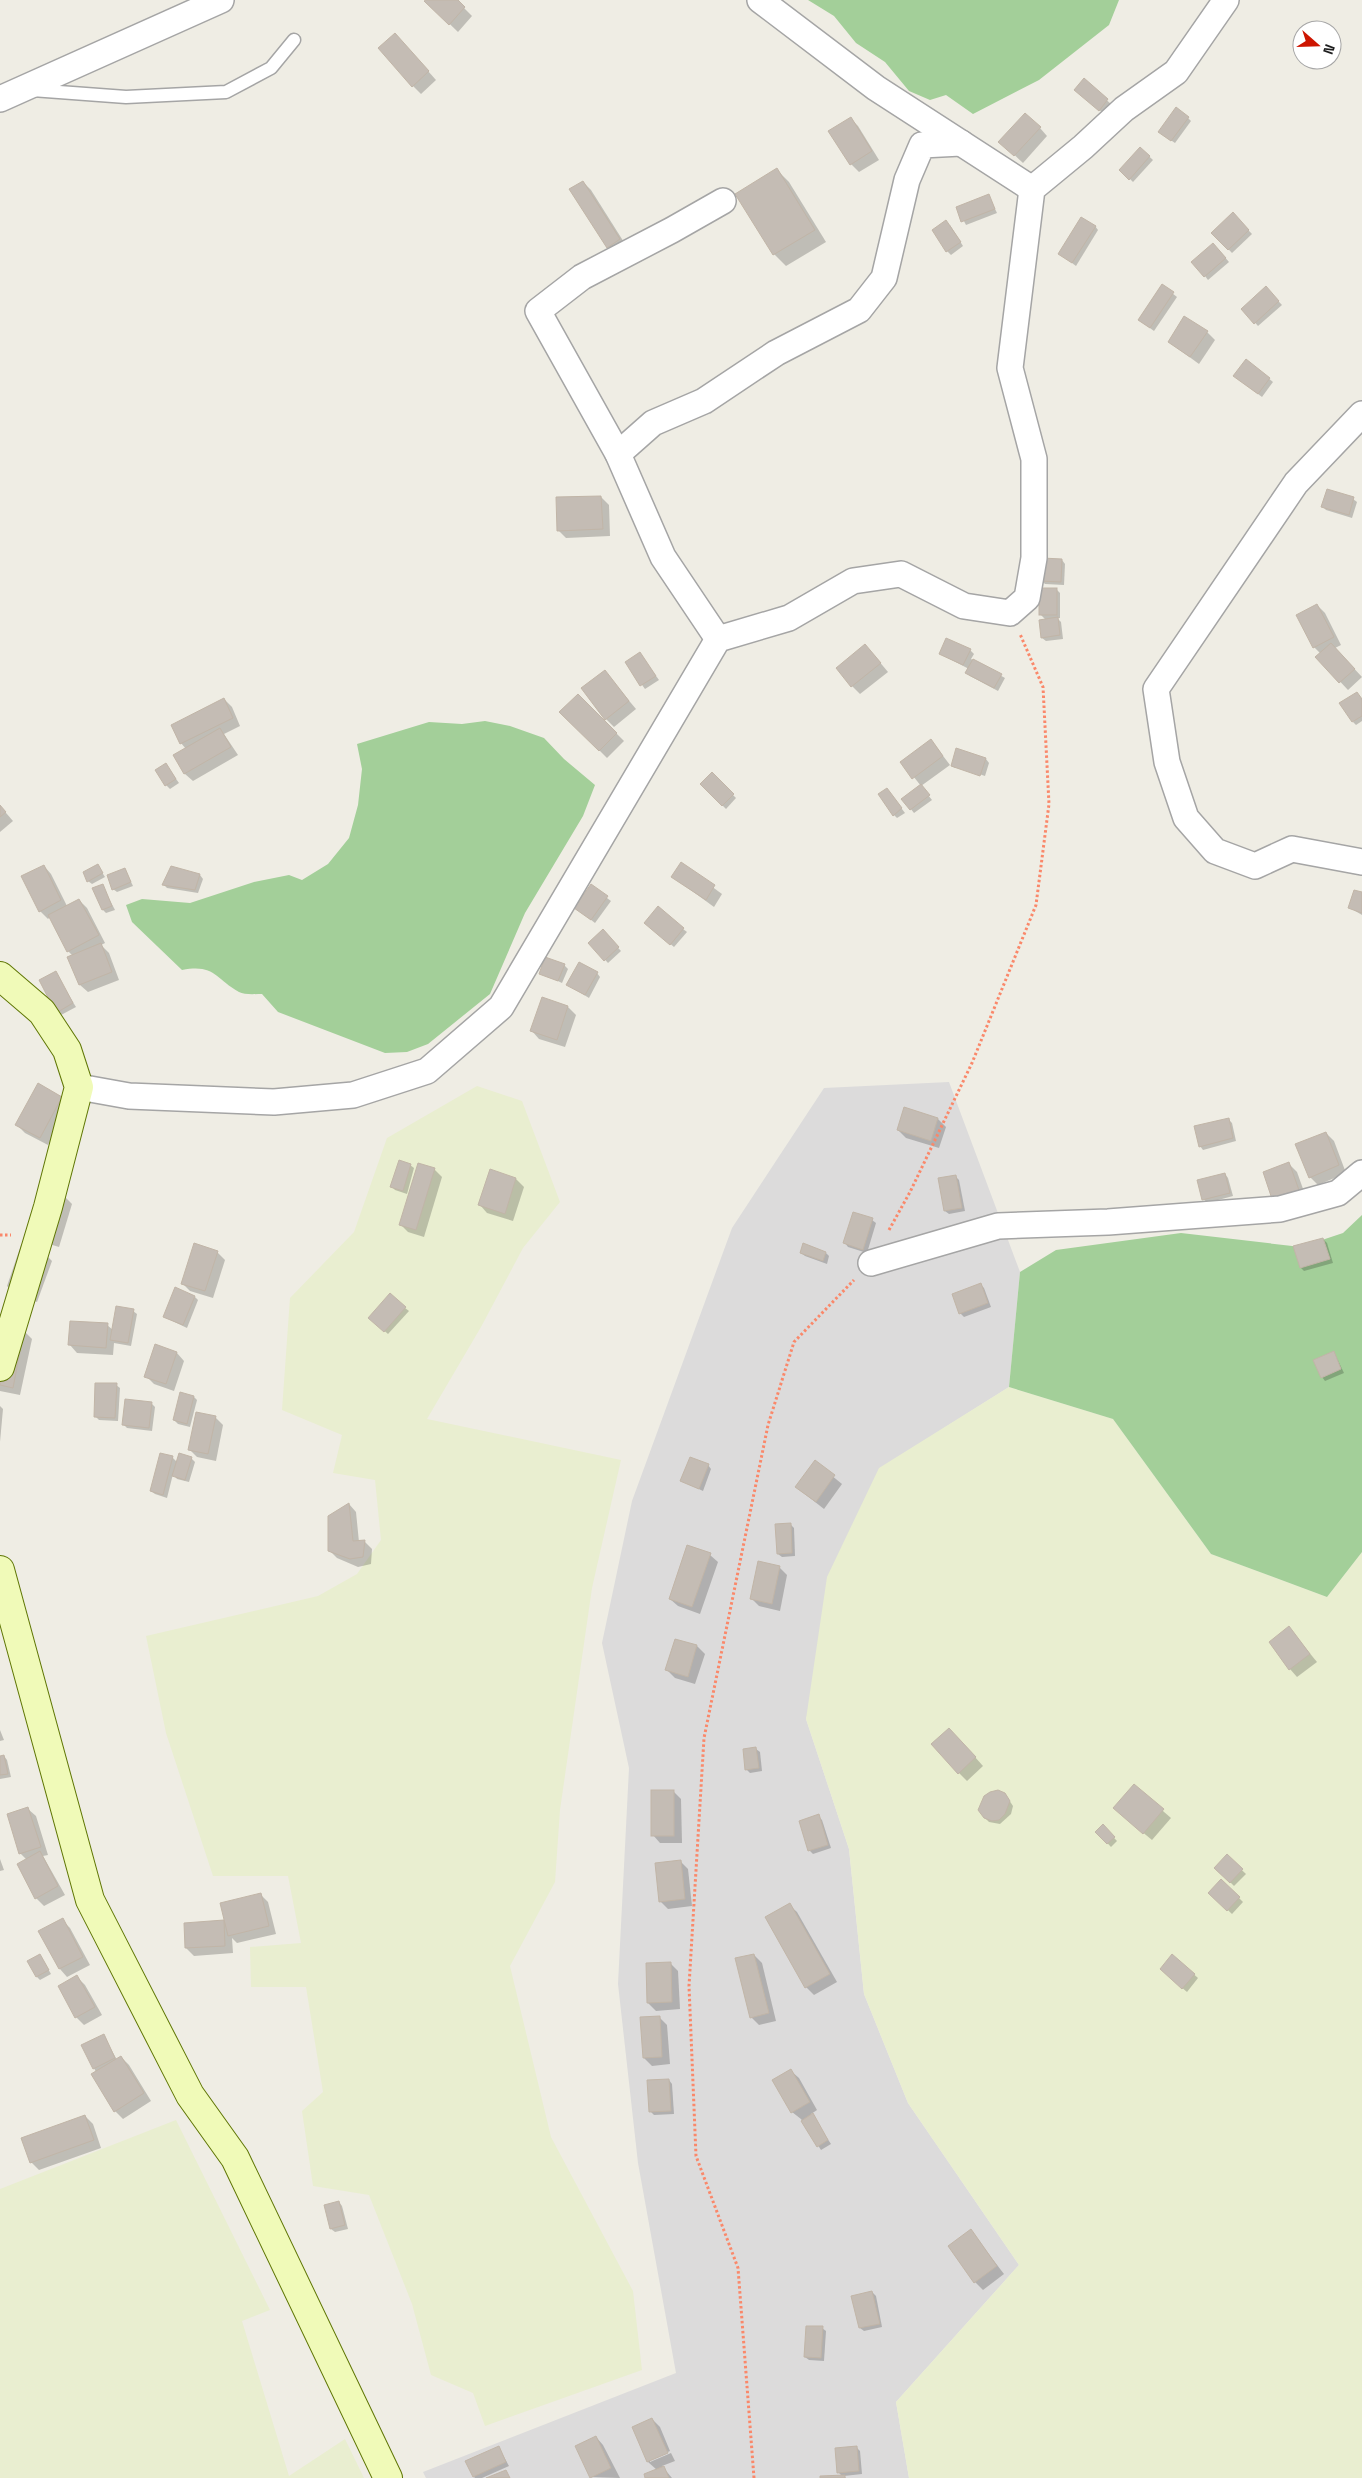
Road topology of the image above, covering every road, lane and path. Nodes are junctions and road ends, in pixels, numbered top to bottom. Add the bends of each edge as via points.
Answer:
1 (221, 0) edge
2 (760, 0) edge
3 (1226, 0) edge
4 (294, 40) dead end
5 (11, 94) edge
6 (961, 143) junction
7 (1032, 189) junction
8 (723, 201) dead end
9 (1362, 414) edge
10 (618, 454) junction
11 (1010, 613) junction
12 (718, 639) junction
13 (1362, 862) edge
14 (0, 976) edge
15 (79, 1087) junction
16 (1362, 1173) edge
17 (871, 1263) junction
18 (0, 1367) edge
19 (0, 1570) edge
20 (388, 2478) edge
21 (754, 2478) edge

1 - 5 street
2 - 6 street via 876,88
3 - 7 street via 1176,72 1124,109 1083,148
4 - 5 lane via 271,68 226,92 126,97
6 - 7 street
6 - 10 street via 922,145 907,180 884,278 859,310 776,353 704,400 652,423
7 - 11 street via 1010,368 1034,459 1034,558 1027,598
8 - 10 street via 582,277 538,311
9 - 13 street via 1296,483 1156,689 1166,762 1186,818 1215,851 1255,866 1292,849
10 - 12 street via 663,557
11 - 12 street via 964,606 901,574 853,581 789,618
11 - 17 path via 1043,687 1049,804 1036,905 972,1063 910,1192
12 - 15 street via 501,1007 427,1071 353,1095 274,1102 128,1096
14 - 15 street via 42,1012 67,1050
15 - 18 street via 48,1207
16 - 17 street via 1338,1193 1280,1209 1108,1222 998,1226
17 - 21 path via 794,1342 768,1425 704,1738 689,1986 696,2156 738,2268
19 - 20 street via 90,1900 190,2095 235,2158

